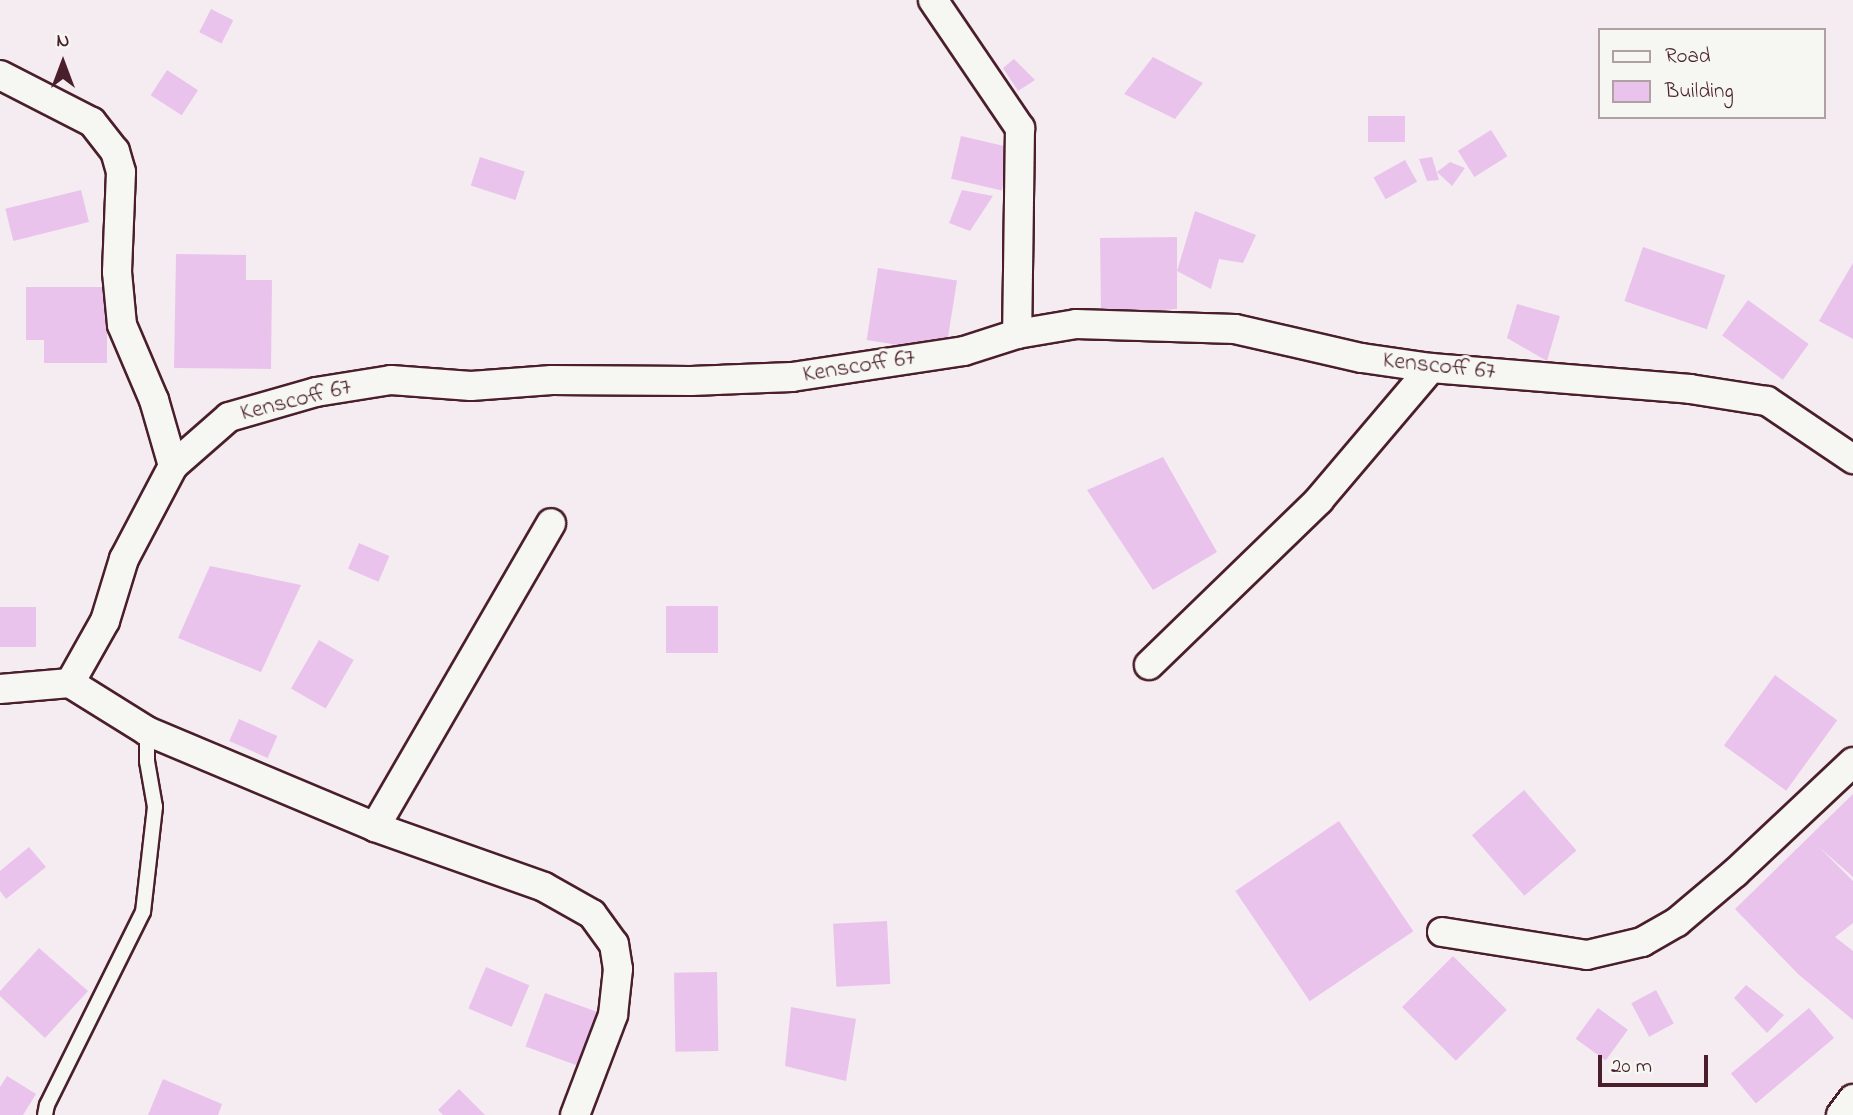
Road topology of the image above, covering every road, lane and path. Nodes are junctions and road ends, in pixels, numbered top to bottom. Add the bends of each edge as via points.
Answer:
1 (933, 0) edge
2 (0, 75) edge
3 (1017, 334) junction
4 (1431, 368) junction
5 (1853, 459) edge
6 (173, 466) junction
7 (551, 523) dead end
8 (1149, 665) dead end
9 (70, 683) junction
10 (0, 690) edge
11 (147, 731) junction
12 (1853, 762) edge
13 (375, 827) junction
14 (1442, 932) dead end
15 (1853, 1099) edge
16 (45, 1115) edge
17 (575, 1115) edge
18 (1841, 1115) edge

1 - 3 street via 1020,128
2 - 6 street via 92,122 116,151 121,172 117,272 122,325 154,400
3 - 4 street, Kenscoff 67 via 1076,324 1235,329 1362,358
3 - 6 street, Kenscoff 67 via 964,351 792,377 691,382 552,380 471,386 378,382 316,392 229,417
4 - 5 street, Kenscoff 67 via 1690,389 1767,401
4 - 8 street via 1319,500
6 - 9 street, Kenscoff 67 via 124,559 105,621
7 - 13 street
9 - 10 street
9 - 11 street
11 - 13 street
11 - 16 lane via 155,807 143,912
12 - 14 street via 1735,873 1677,922 1642,942 1587,955
13 - 17 street via 544,887 592,914 614,944 618,969 613,1014
15 - 18 street

